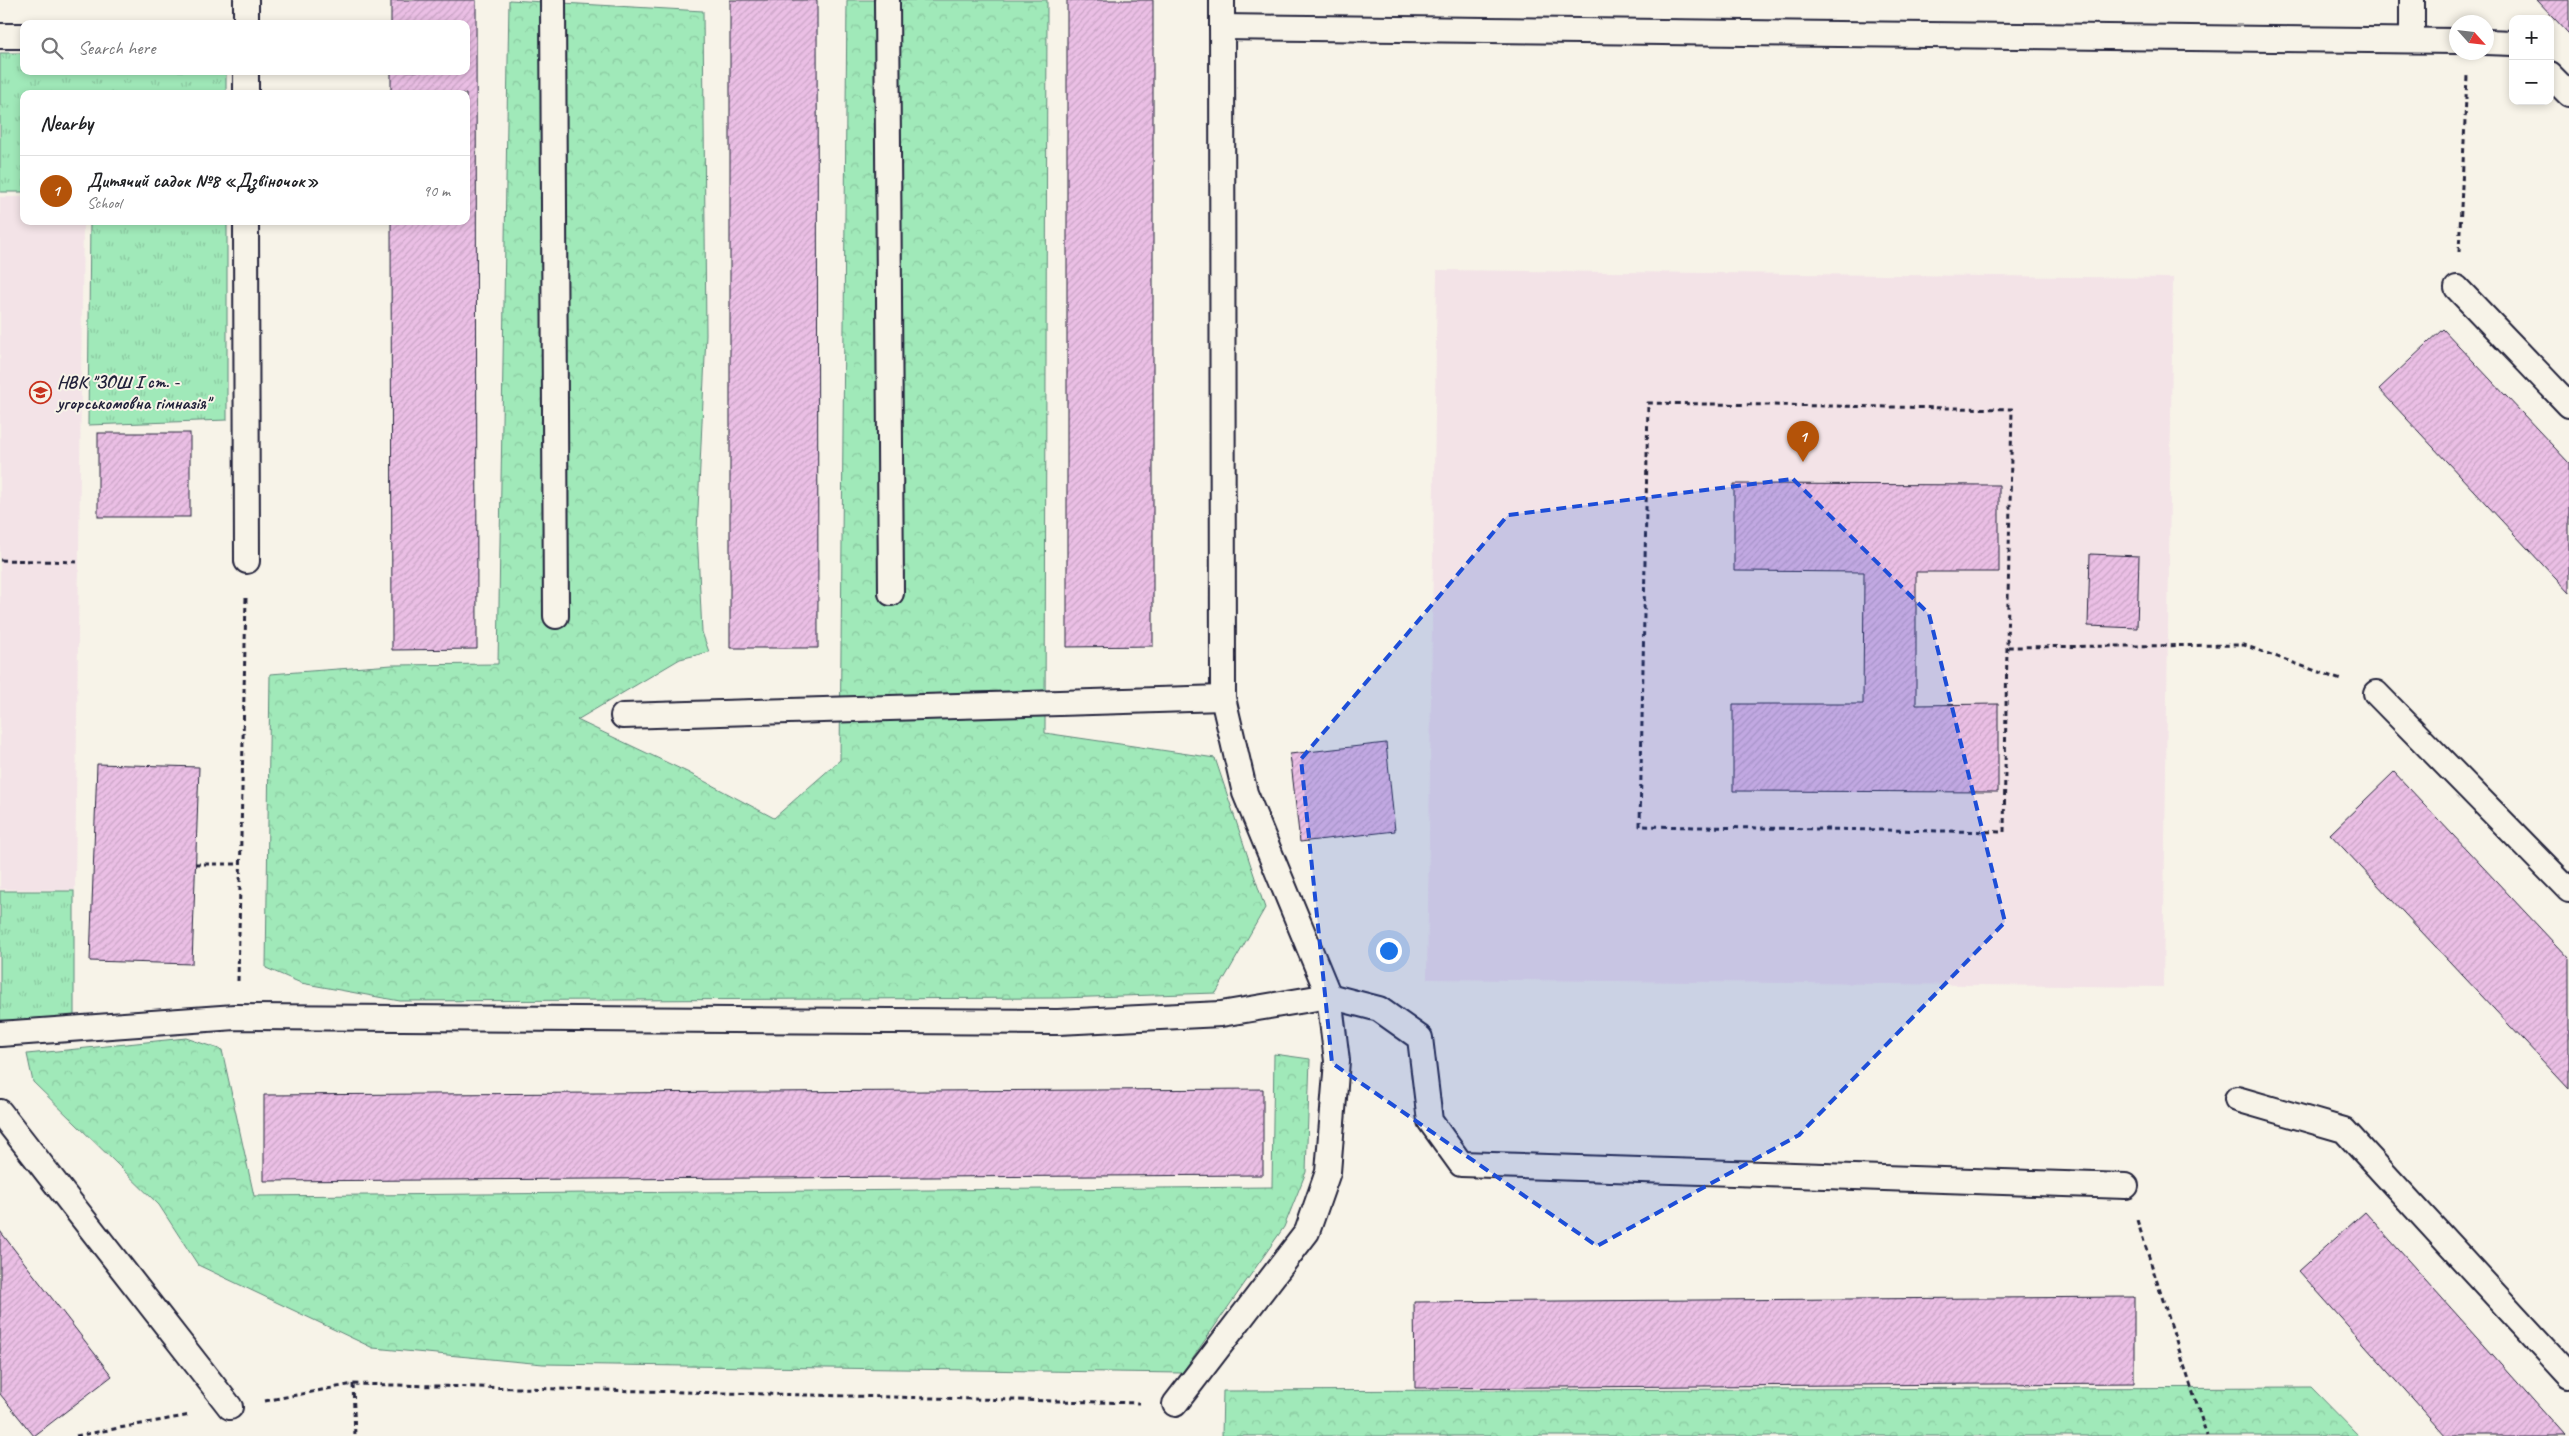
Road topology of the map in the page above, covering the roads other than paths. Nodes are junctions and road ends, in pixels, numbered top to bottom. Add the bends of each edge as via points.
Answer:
1 (246, 0) edge
2 (552, 0) edge
3 (887, 0) edge
4 (1222, 0) edge
5 (2412, 0) edge
6 (246, 20) edge
7 (1222, 27) junction
8 (0, 36) edge
9 (20, 36) edge
10 (2412, 40) junction
11 (2449, 41) edge
12 (2494, 42) edge
13 (2509, 43) edge
14 (246, 75) edge
15 (2554, 79) edge
16 (246, 90) edge
17 (2569, 94) edge
18 (246, 225) edge
19 (2457, 288) road end
20 (2569, 405) edge
21 (247, 561) road end
22 (891, 593) dead end
23 (556, 616) dead end
24 (2376, 692) road end
25 (1223, 698) junction
26 (623, 716) dead end
27 (2569, 890) edge
28 (1329, 996) junction
29 (0, 1034) edge
30 (2237, 1099) dead end
31 (0, 1112) edge
32 (2126, 1186) road end
33 (2569, 1375) edge
34 (1175, 1404) road end
35 (230, 1407) dead end

1 - 6 lane
2 - 23 lane
3 - 22 lane
4 - 7 lane
5 - 10 lane
7 - 10 lane
7 - 25 lane
8 - 9 lane
10 - 11 lane
12 - 13 lane
14 - 16 lane
15 - 17 lane
18 - 21 lane
19 - 20 lane
24 - 27 lane
25 - 26 lane
25 - 28 lane via 1245,793
28 - 29 lane via 1221,1014 1058,1022 235,1017
28 - 32 lane via 1379,1009 1420,1038 1430,1121 1461,1164
28 - 34 lane via 1337,1061 1328,1172 1306,1232
30 - 33 lane via 2344,1130
31 - 35 lane

